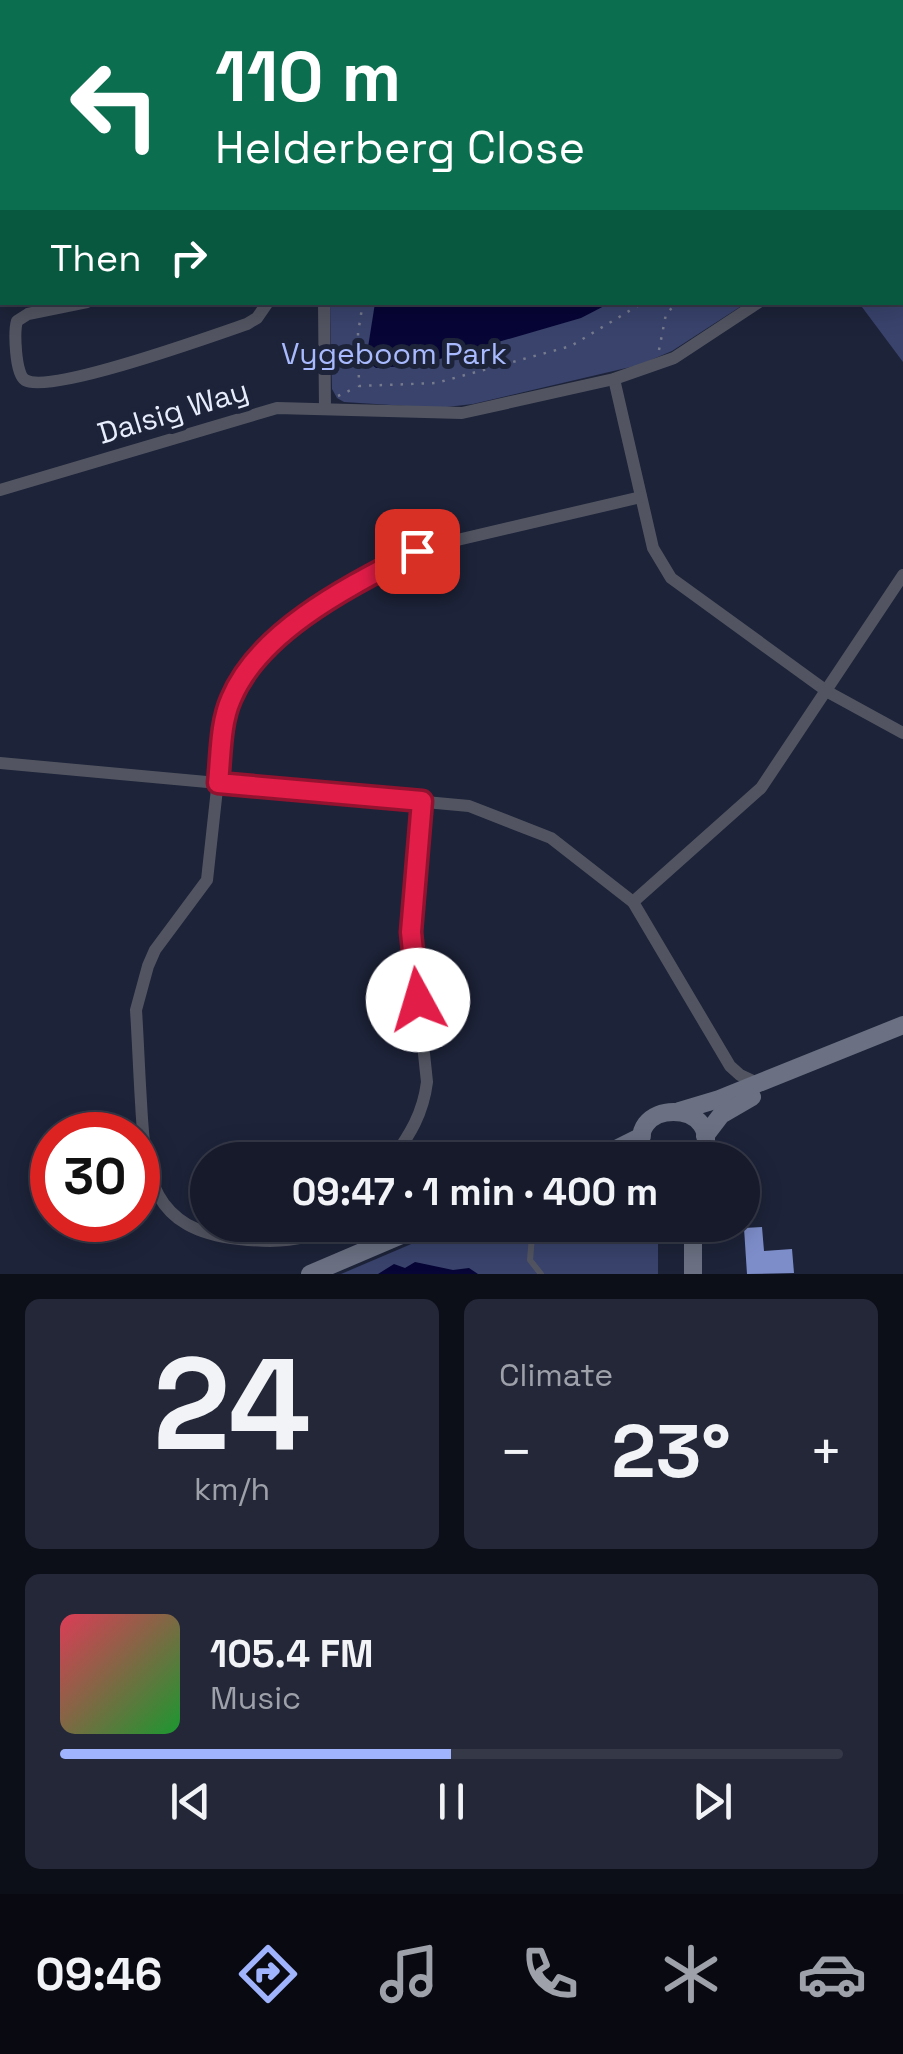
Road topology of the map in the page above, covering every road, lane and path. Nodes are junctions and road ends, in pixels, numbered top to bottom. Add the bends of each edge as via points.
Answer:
1 (72, 305) edge
2 (266, 305) edge
3 (324, 305) edge
4 (362, 305) edge
5 (639, 305) edge
6 (675, 305) edge
7 (755, 305) edge
8 (656, 366) junction
9 (614, 379) junction
10 (358, 386) junction
11 (326, 406) junction
12 (0, 490) edge
13 (641, 497) junction
14 (903, 575) edge
15 (828, 692) junction
16 (903, 733) edge
17 (0, 763) edge
18 (218, 783) junction
19 (422, 801) junction
20 (633, 902) junction
21 (903, 1027) edge
22 (730, 1066) junction
23 (757, 1083) junction
24 (720, 1099) junction
25 (679, 1111) junction
26 (642, 1136) junction
27 (705, 1136) junction
28 (404, 1142) edge
29 (630, 1142) edge
30 (643, 1142) edge
31 (704, 1142) edge
32 (190, 1226) edge
33 (385, 1242) edge
34 (532, 1242) edge
35 (693, 1242) edge
36 (310, 1274) edge
37 (541, 1274) edge
38 (693, 1274) edge

1 - 2 street via 17,321 22,378 35,382 149,358 248,324
3 - 11 street
4 - 10 path
5 - 10 path via 572,346 436,383
6 - 8 path via 666,314
7 - 8 street, Dalsig Way
8 - 9 street, Dalsig Way
9 - 11 street, Dalsig Way via 462,413
9 - 13 street
10 - 11 path
11 - 12 street, Dalsig Way via 265,410
13 - 15 street via 654,548 671,578
13 - 18 street via 436,544 322,604 273,642 232,696
14 - 15 street
15 - 16 street
15 - 20 street via 754,797
17 - 18 street
18 - 19 street
18 - 32 street via 207,880 155,950 136,1010 148,1175
19 - 20 street via 469,806 550,838
19 - 28 street via 411,932 427,1082 417,1123
20 - 22 street
21 - 23 street
21 - 27 street via 732,1106
22 - 23 street
22 - 24 street
23 - 24 street
24 - 25 street
25 - 26 street via 652,1119
25 - 27 street via 696,1120
26 - 29 street
26 - 30 street
27 - 31 street
33 - 36 street
34 - 37 lane via 530,1260
35 - 38 street

